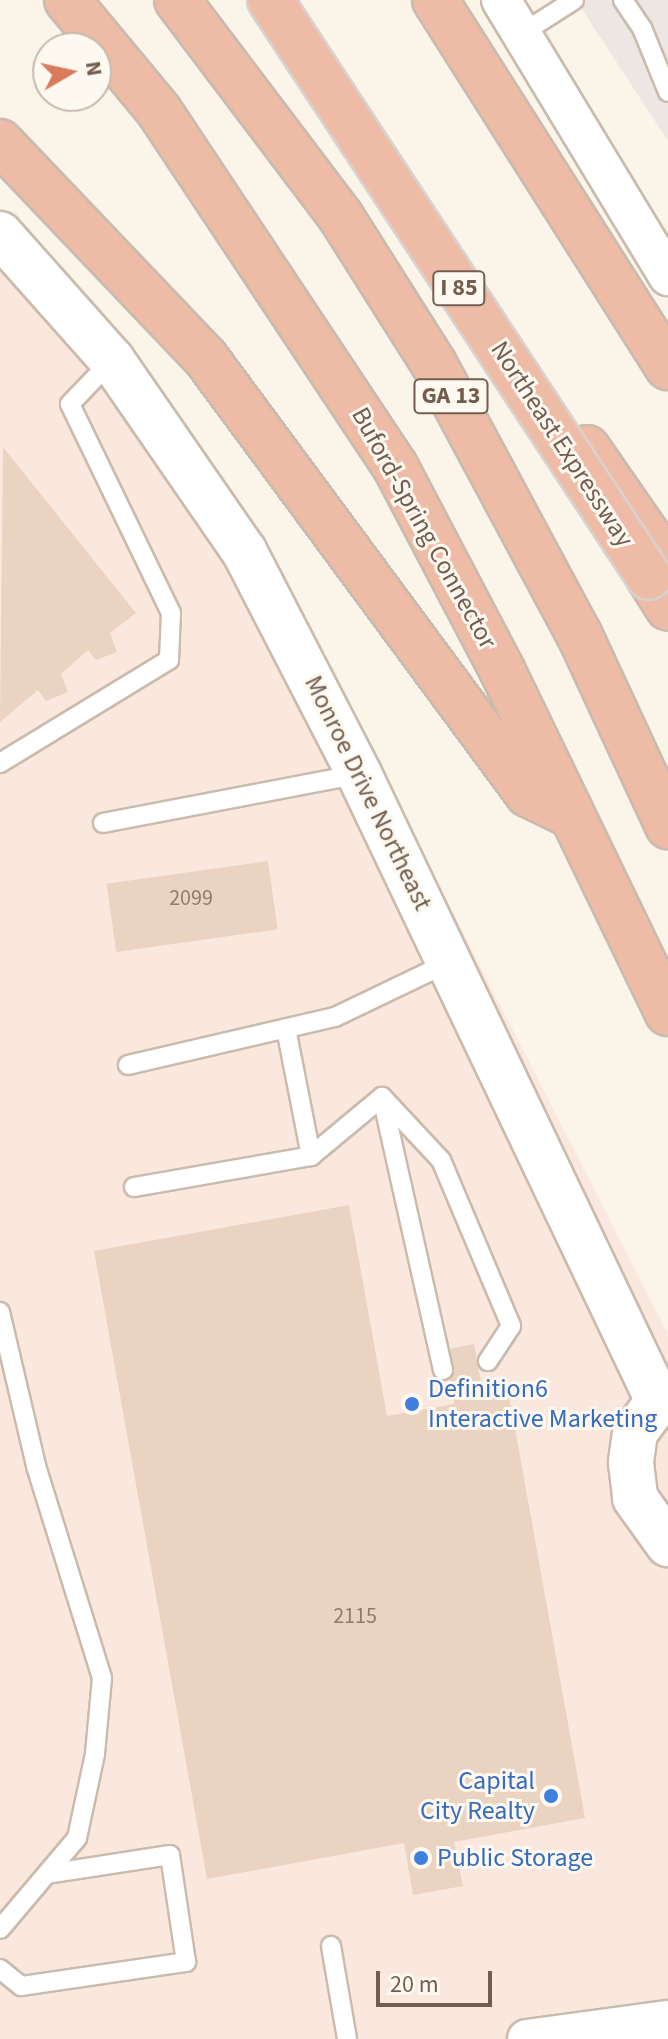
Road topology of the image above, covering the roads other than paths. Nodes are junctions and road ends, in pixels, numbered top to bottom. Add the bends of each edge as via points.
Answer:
1 (67, 0) edge
2 (177, 0) edge
3 (251, 0) edge
4 (270, 0) edge
5 (435, 0) edge
6 (501, 0) edge
7 (574, 0) edge
8 (623, 0) edge
9 (521, 34) junction
10 (668, 92) edge
11 (0, 142) edge
12 (0, 234) edge
13 (668, 276) edge
14 (112, 360) junction
15 (668, 367) edge
16 (668, 565) edge
17 (668, 607) edge
18 (0, 763) edge
19 (359, 774) junction
20 (571, 815) junction
21 (103, 823) dead end
22 (668, 826) edge
23 (450, 962) junction
24 (668, 1013) edge
25 (286, 1028) junction
26 (128, 1065) dead end
27 (382, 1097) junction
28 (311, 1156) junction
29 (134, 1187) dead end
30 (0, 1312) edge
31 (488, 1361) dead end
32 (443, 1370) dead end
33 (663, 1399) edge
34 (668, 1544) edge
35 (47, 1874) junction
36 (0, 1929) edge
37 (331, 1946) dead end
38 (0, 1969) edge
39 (668, 2020) edge
40 (347, 2039) edge
41 (527, 2039) edge

1 - 20 highway, Buford-Spring Connector via 159,111 395,466
2 - 22 highway, GA 13 via 341,217 434,364 579,634
3 - 16 highway via 374,150
4 - 17 highway, Northeast Expressway / I 85, bridge
5 - 15 highway
6 - 9 street
7 - 9 lane
8 - 10 lane via 642,28
9 - 13 street
11 - 20 highway via 205,357 528,794
12 - 14 main road, Monroe Drive Northeast
14 - 18 lane via 70,404 171,613 169,660
14 - 19 main road, Monroe Drive Northeast via 244,551
19 - 21 lane
19 - 23 main road, Monroe Drive Northeast
20 - 24 highway, Buford-Spring Connector
23 - 25 lane via 335,1017
23 - 33 main road, Monroe Drive Northeast
25 - 26 lane
25 - 28 lane
27 - 28 lane
27 - 31 lane via 441,1160 511,1326
27 - 32 lane
28 - 29 lane
30 - 35 lane via 36,1466 102,1678 95,1754 77,1838
33 - 34 main road, Monroe Drive Northeast via 635,1433 631,1463 635,1498
35 - 36 lane
35 - 38 lane via 170,1855 186,1962 21,1986
37 - 40 lane
39 - 41 street

